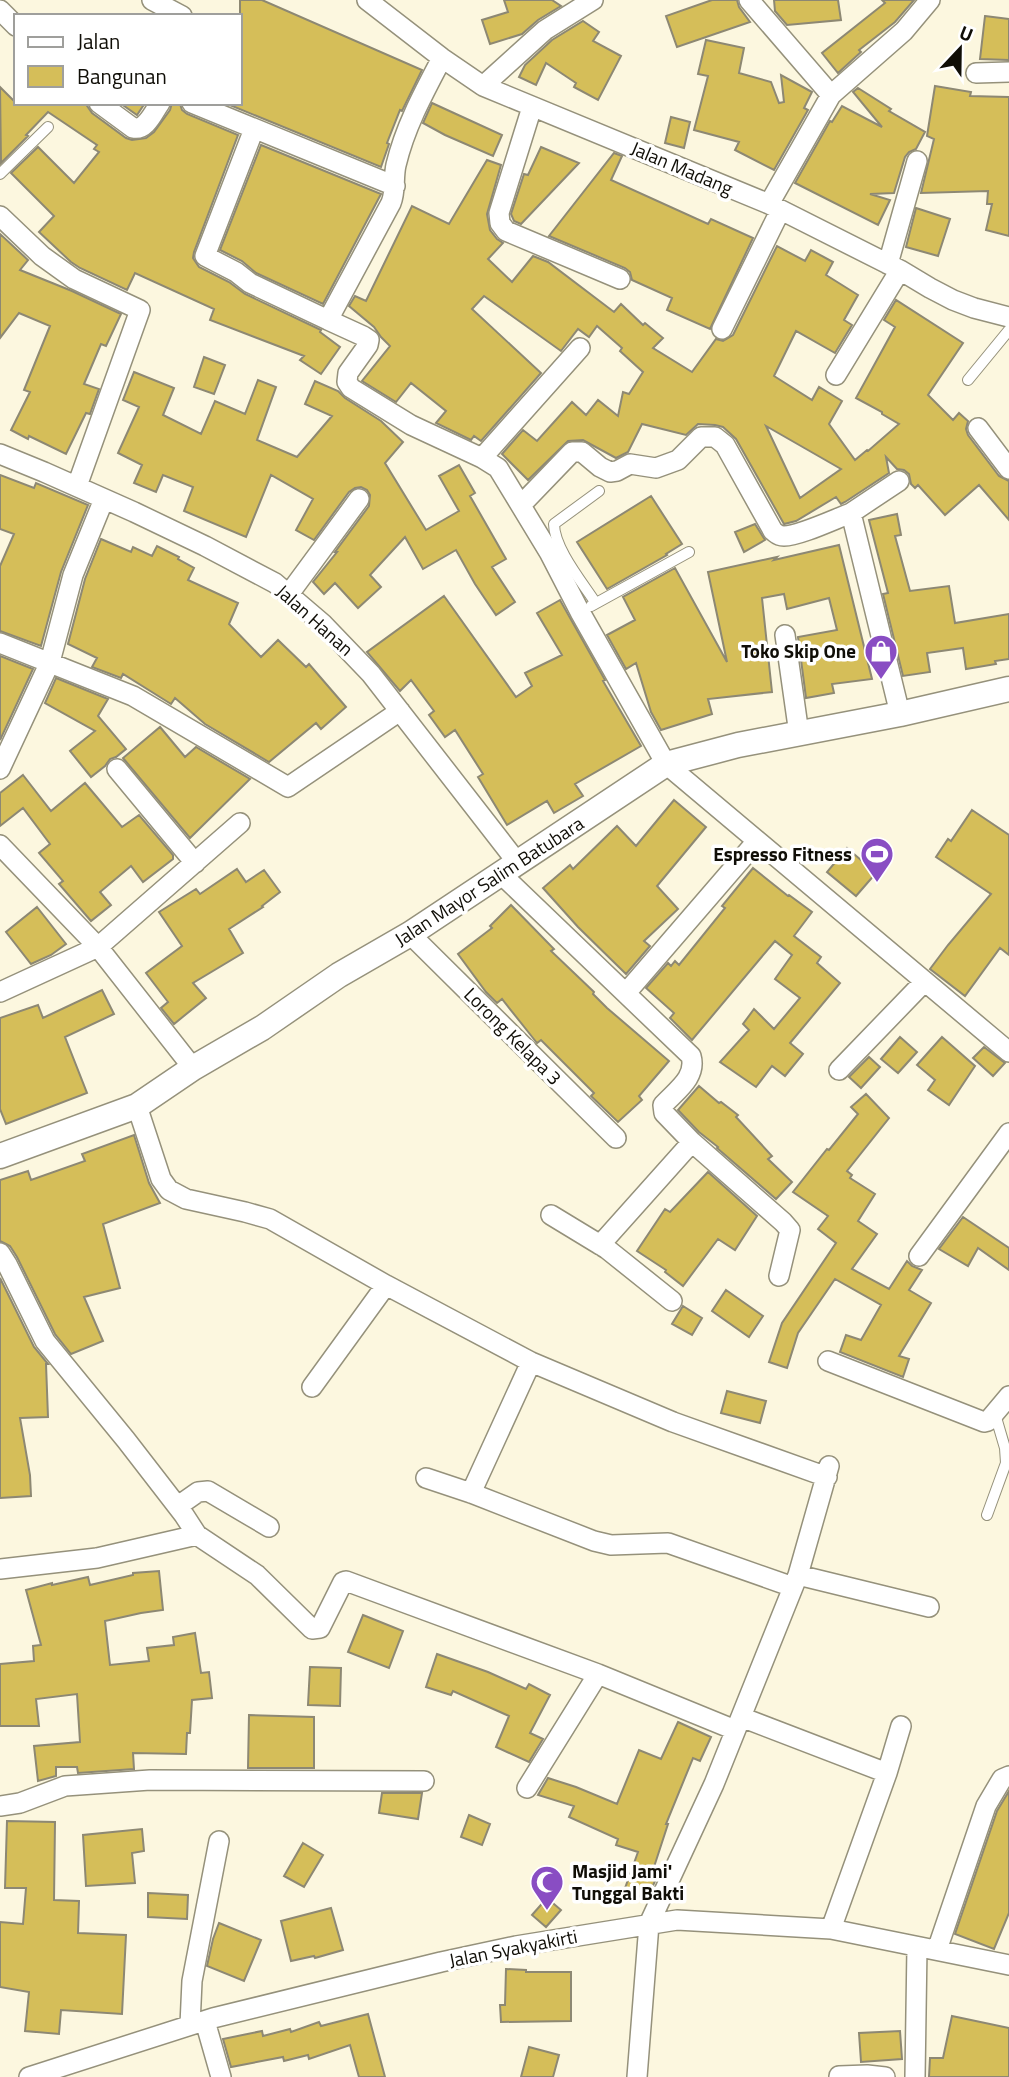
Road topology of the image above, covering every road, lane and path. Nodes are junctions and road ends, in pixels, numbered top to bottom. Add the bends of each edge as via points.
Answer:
1 (152, 0) edge
2 (368, 0) edge
3 (593, 0) edge
4 (749, 0) edge
5 (930, 0) edge
6 (0, 10) edge
7 (177, 14) edge
8 (14, 24) edge
9 (442, 58) junction
10 (1009, 72) edge
11 (976, 73) dead end
12 (483, 86) junction
13 (831, 95) junction
14 (102, 105) edge
15 (159, 105) edge
16 (196, 105) edge
17 (532, 107) junction
18 (48, 127) dead end
19 (254, 129) junction
20 (917, 161) dead end
21 (0, 174) edge
22 (395, 186) junction
23 (774, 208) junction
24 (0, 216) edge
25 (894, 267) junction
26 (620, 279) dead end
27 (1009, 317) edge
28 (328, 320) junction
29 (722, 329) dead end
30 (1009, 330) edge
31 (580, 348) dead end
32 (836, 375) dead end
33 (968, 380) dead end
34 (978, 428) dead end
35 (0, 454) edge
36 (482, 458) junction
37 (1009, 469) edge
38 (899, 481) dead end
39 (77, 486) junction
40 (599, 491) dead end
41 (104, 499) junction
42 (359, 499) dead end
43 (521, 505) junction
44 (851, 513) junction
45 (555, 550) junction
46 (689, 552) dead end
47 (289, 594) junction
48 (587, 607) junction
49 (785, 635) dead end
50 (0, 643) edge
51 (50, 662) junction
52 (1009, 689) edge
53 (400, 711) junction
54 (900, 714) junction
55 (799, 734) junction
56 (666, 764) junction
57 (0, 769) edge
58 (117, 769) dead end
59 (240, 824) dead end
60 (757, 841) junction
61 (0, 845) edge
62 (195, 863) junction
63 (509, 868) junction
64 (410, 934) junction
65 (99, 947) junction
66 (924, 982) junction
67 (0, 992) edge
68 (626, 993) junction
69 (1009, 1052) edge
70 (192, 1068) junction
71 (839, 1070) dead end
72 (137, 1107) junction
73 (1009, 1133) edge
74 (616, 1138) dead end
75 (692, 1142) junction
76 (0, 1156) edge
77 (551, 1215) dead end
78 (600, 1245) junction
79 (0, 1253) edge
80 (919, 1256) dead end
81 (779, 1276) dead end
82 (386, 1285) junction
83 (672, 1301) dead end
84 (828, 1361) dead end
85 (531, 1362) junction
86 (312, 1387) dead end
87 (1009, 1396) edge
88 (991, 1417) junction
89 (426, 1478) dead end
90 (471, 1493) junction
91 (178, 1506) junction
92 (987, 1515) dead end
93 (269, 1527) dead end
94 (197, 1535) junction
95 (0, 1570) edge
96 (796, 1581) junction
97 (929, 1607) dead end
98 (598, 1674) junction
99 (738, 1723) junction
100 (901, 1726) dead end
101 (887, 1773) junction
102 (1009, 1776) edge
103 (424, 1782) dead end
104 (527, 1788) dead end
105 (0, 1806) edge
106 (219, 1841) dead end
107 (649, 1924) junction
108 (831, 1929) junction
109 (927, 1948) junction
110 (1009, 1965) edge
111 (198, 2023) junction
112 (839, 2076) edge
113 (29, 2077) edge
114 (221, 2077) edge
115 (637, 2077) edge
116 (885, 2077) edge
117 (915, 2077) edge

1 - 7 street
2 - 9 street, Jalan Madang
3 - 12 street via 545,30
4 - 13 street
5 - 13 street via 904,31
6 - 8 street
9 - 12 street, Jalan Madang
9 - 22 street via 416,108 396,167
10 - 11 street
12 - 17 street, Jalan Madang
13 - 23 street
14 - 15 street via 138,130
16 - 19 street
17 - 23 street, Jalan Madang
17 - 26 street via 500,223 506,231
18 - 21 lane
19 - 22 street
19 - 28 street via 205,256
20 - 25 street
22 - 28 street via 391,203
23 - 25 street, Jalan Madang
23 - 29 street
24 - 39 street via 74,279 140,310
25 - 27 street, Jalan Madang via 953,300
25 - 32 street
28 - 36 street via 369,340 348,373 346,382 351,388 411,425
30 - 33 lane
31 - 36 street
34 - 37 street
35 - 39 street, Jalan Hanan
36 - 43 street via 498,468
38 - 44 street
39 - 41 street, Jalan Hanan
40 - 45 lane via 554,524
41 - 47 street, Jalan Hanan via 238,562
41 - 51 street via 73,575
42 - 47 street
43 - 44 street via 572,452 585,454 610,472 630,464 656,468 678,460 705,436 715,437 729,450 777,534 810,529
43 - 45 street
44 - 54 street
45 - 48 street
46 - 48 lane
47 - 53 street, Jalan Hanan via 362,664
48 - 56 street
49 - 55 street
50 - 51 street
51 - 53 street via 133,696 288,787
51 - 57 street
52 - 54 street, Jalan Mayor Salim Batubara
53 - 63 street, Jalan Hanan
54 - 55 street, Jalan Mayor Salim Batubara
55 - 56 street, Jalan Mayor Salim Batubara
56 - 60 street
56 - 63 street, Jalan Mayor Salim Batubara
58 - 62 street
59 - 62 street
60 - 66 street
60 - 68 street
61 - 65 street
62 - 65 street
63 - 64 street, Jalan Mayor Salim Batubara
63 - 68 street, Jalan Hanan
64 - 70 street, Jalan Mayor Salim Batubara
64 - 74 street, Lorong Kelapa 3
65 - 67 street
65 - 70 street
66 - 69 street
66 - 71 street
68 - 75 street, Jalan Hanan via 691,1056 691,1075 663,1109
70 - 72 street, Jalan Mayor Salim Batubara
72 - 76 street, Jalan Mayor Salim Batubara
72 - 82 street via 161,1180 169,1190 186,1199 270,1219
73 - 80 street
75 - 78 street
75 - 81 street via 790,1230
77 - 78 street
78 - 83 street
79 - 91 street via 45,1340
82 - 85 street
82 - 86 street
84 - 88 street via 984,1422
85 - 90 street
85 - 96 street via 673,1422 828,1471
87 - 88 street
88 - 92 lane via 1005,1447 1006,1463
89 - 90 street
90 - 96 street via 594,1541 668,1544
91 - 93 street via 198,1492 208,1491
91 - 94 street
94 - 95 street via 97,1558
94 - 98 street via 257,1575 312,1629 320,1628 346,1581
96 - 97 street
96 - 99 street
98 - 99 street
98 - 104 street
99 - 101 street
99 - 107 street
100 - 101 street
101 - 108 street
102 - 109 street via 1002,1779 986,1806
103 - 105 street via 150,1780 65,1786 20,1804
106 - 111 street via 192,1981
107 - 108 street, Jalan Syakyakirti via 677,1920
107 - 111 street, Jalan Syakyakirti via 441,1962
107 - 115 street
108 - 109 street, Jalan Syakyakirti
109 - 110 street, Jalan Syakyakirti
109 - 117 street
111 - 113 street, Jalan Syakyakirti
111 - 114 street
112 - 116 street

